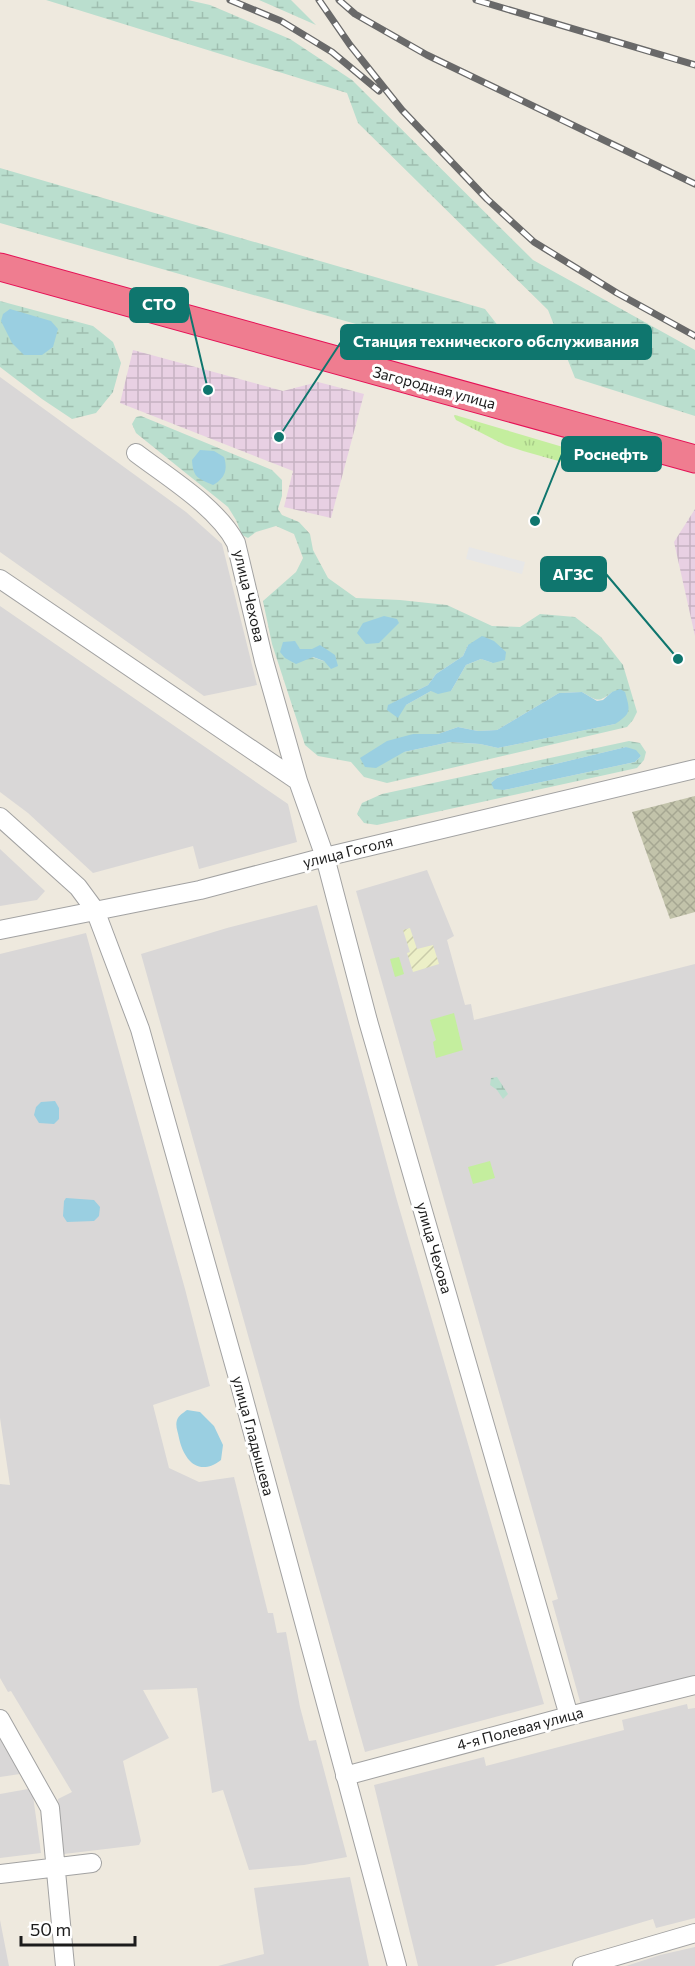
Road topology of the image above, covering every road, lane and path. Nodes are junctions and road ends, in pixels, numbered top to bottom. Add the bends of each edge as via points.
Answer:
1 (0, 250) edge
2 (0, 267) edge
3 (695, 441) edge
4 (136, 453) dead end
5 (695, 459) edge
6 (0, 579) edge
7 (695, 769) edge
8 (298, 781) junction
9 (0, 817) edge
10 (325, 857) junction
11 (94, 910) junction
12 (0, 930) edge
13 (695, 1685) edge
14 (569, 1716) junction
15 (0, 1719) edge
16 (345, 1776) junction
17 (92, 1863) dead end
18 (57, 1869) junction
19 (0, 1874) edge
20 (695, 1933) edge
21 (65, 1966) edge
22 (397, 1966) edge
23 (582, 1966) edge

1 - 3 highway, Загородная улица
2 - 5 highway, Загородная улица
4 - 8 street, улица Чехова via 215,514 236,543
6 - 8 street
7 - 10 street, улица Гоголя
8 - 10 street, улица Чехова
9 - 11 street, улица Гладышева via 78,886
10 - 11 street, улица Гоголя via 200,890
10 - 14 street, улица Чехова via 368,1021
11 - 12 street, улица Гоголя
11 - 16 street, улица Гладышева via 140,1029
13 - 14 street, 4-я Полевая улица
14 - 16 street, 4-я Полевая улица
15 - 18 street via 50,1808
16 - 22 street, улица Гладышева
17 - 18 street
18 - 19 street
18 - 21 street
20 - 23 street

